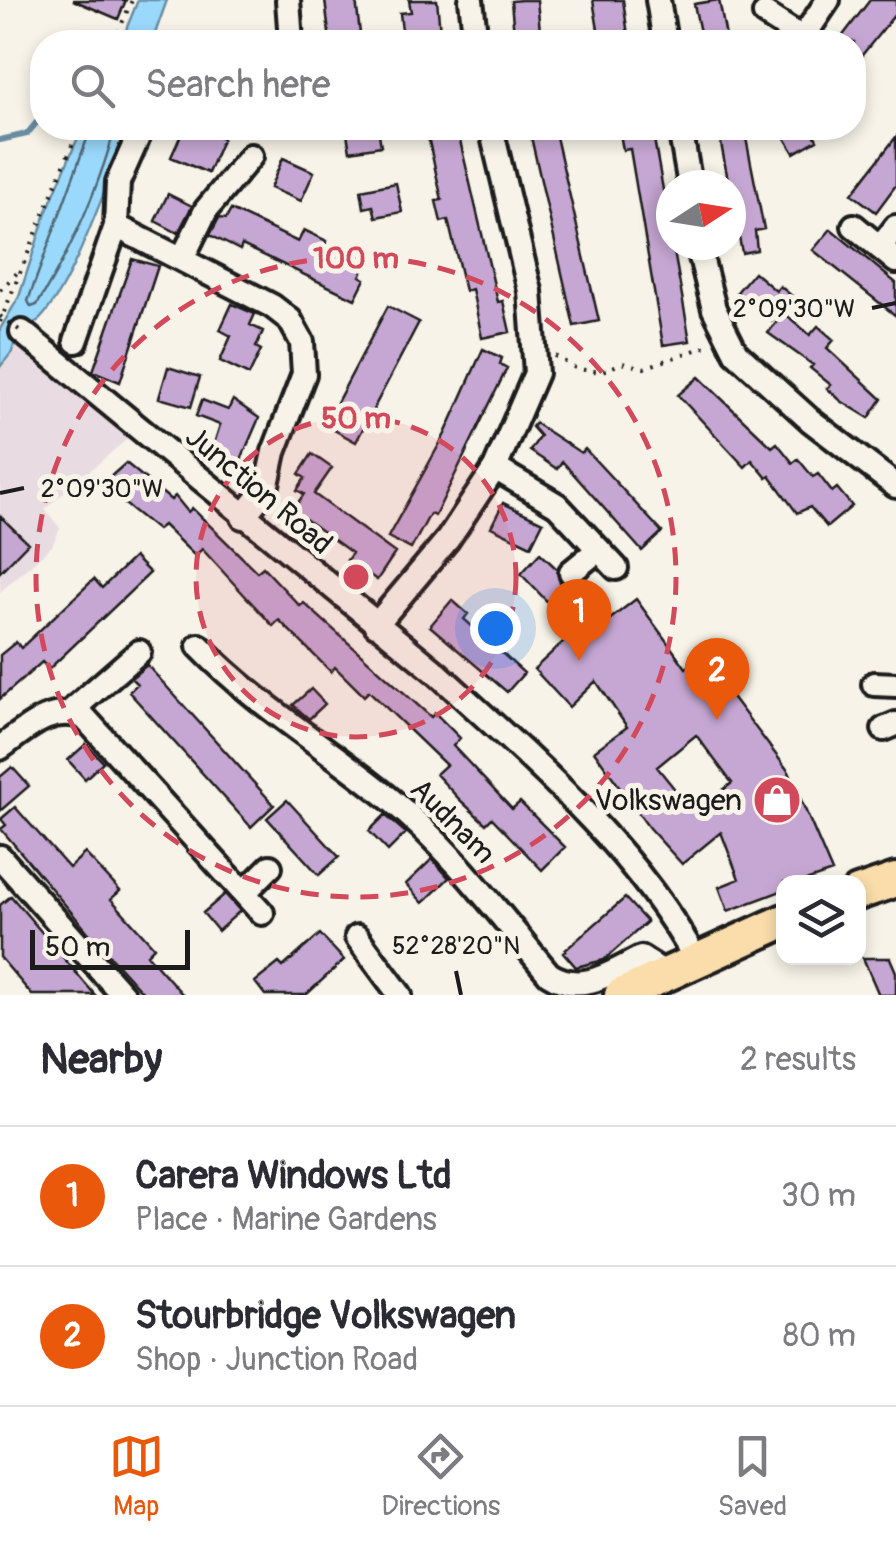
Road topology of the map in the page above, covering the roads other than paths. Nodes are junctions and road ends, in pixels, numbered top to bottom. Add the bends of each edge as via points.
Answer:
1 (288, 0) edge
2 (471, 0) edge
3 (658, 0) edge
4 (828, 0) edge
5 (765, 14) dead end
6 (290, 30) edge
7 (475, 30) edge
8 (663, 30) edge
9 (787, 30) edge
10 (808, 30) edge
11 (137, 140) edge
12 (494, 140) edge
13 (682, 140) edge
14 (251, 156) dead end
15 (687, 170) edge
16 (116, 226) junction
17 (854, 226) dead end
18 (896, 227) edge
19 (888, 255) edge
20 (182, 257) junction
21 (702, 260) edge
22 (22, 332) road end
23 (76, 341) dead end
24 (495, 468) junction
25 (896, 486) edge
26 (242, 517) junction
27 (598, 550) junction
28 (616, 568) dead end
29 (571, 572) dead end
30 (376, 625) junction
31 (199, 646) dead end
32 (139, 652) dead end
33 (889, 686) edge
34 (896, 700) edge
35 (70, 712) junction
36 (0, 748) edge
37 (0, 857) edge
38 (270, 867) dead end
39 (896, 880) edge
40 (866, 890) edge
41 (244, 893) junction
42 (262, 914) dead end
43 (776, 925) edge
44 (357, 937) dead end
45 (696, 960) junction
46 (663, 972) junction
47 (122, 995) edge
48 (400, 995) edge
49 (621, 995) edge

1 - 6 street
2 - 7 street
3 - 8 street
4 - 10 street
5 - 9 street
11 - 16 street via 116,196
12 - 24 street via 536,338 536,372
13 - 15 street
14 - 20 street via 206,210
16 - 20 street
16 - 23 street
17 - 19 street
18 - 19 street
20 - 26 street via 272,306 302,342 304,374 266,489
21 - 25 street via 714,309 736,354
22 - 26 street, Junction Road
24 - 27 street via 557,505
24 - 30 street via 448,539
26 - 30 street, Junction Road
27 - 28 street
27 - 29 street
30 - 45 street, Junction Road via 438,674 574,804 670,910
31 - 46 street, Audnam via 441,845 563,984 579,986 640,958
32 - 35 street
33 - 34 street
35 - 36 street via 49,714
35 - 41 street via 84,717
37 - 47 street
38 - 41 street
39 - 40 highway
41 - 42 street
43 - 45 highway
44 - 48 street
45 - 46 highway
46 - 49 highway

